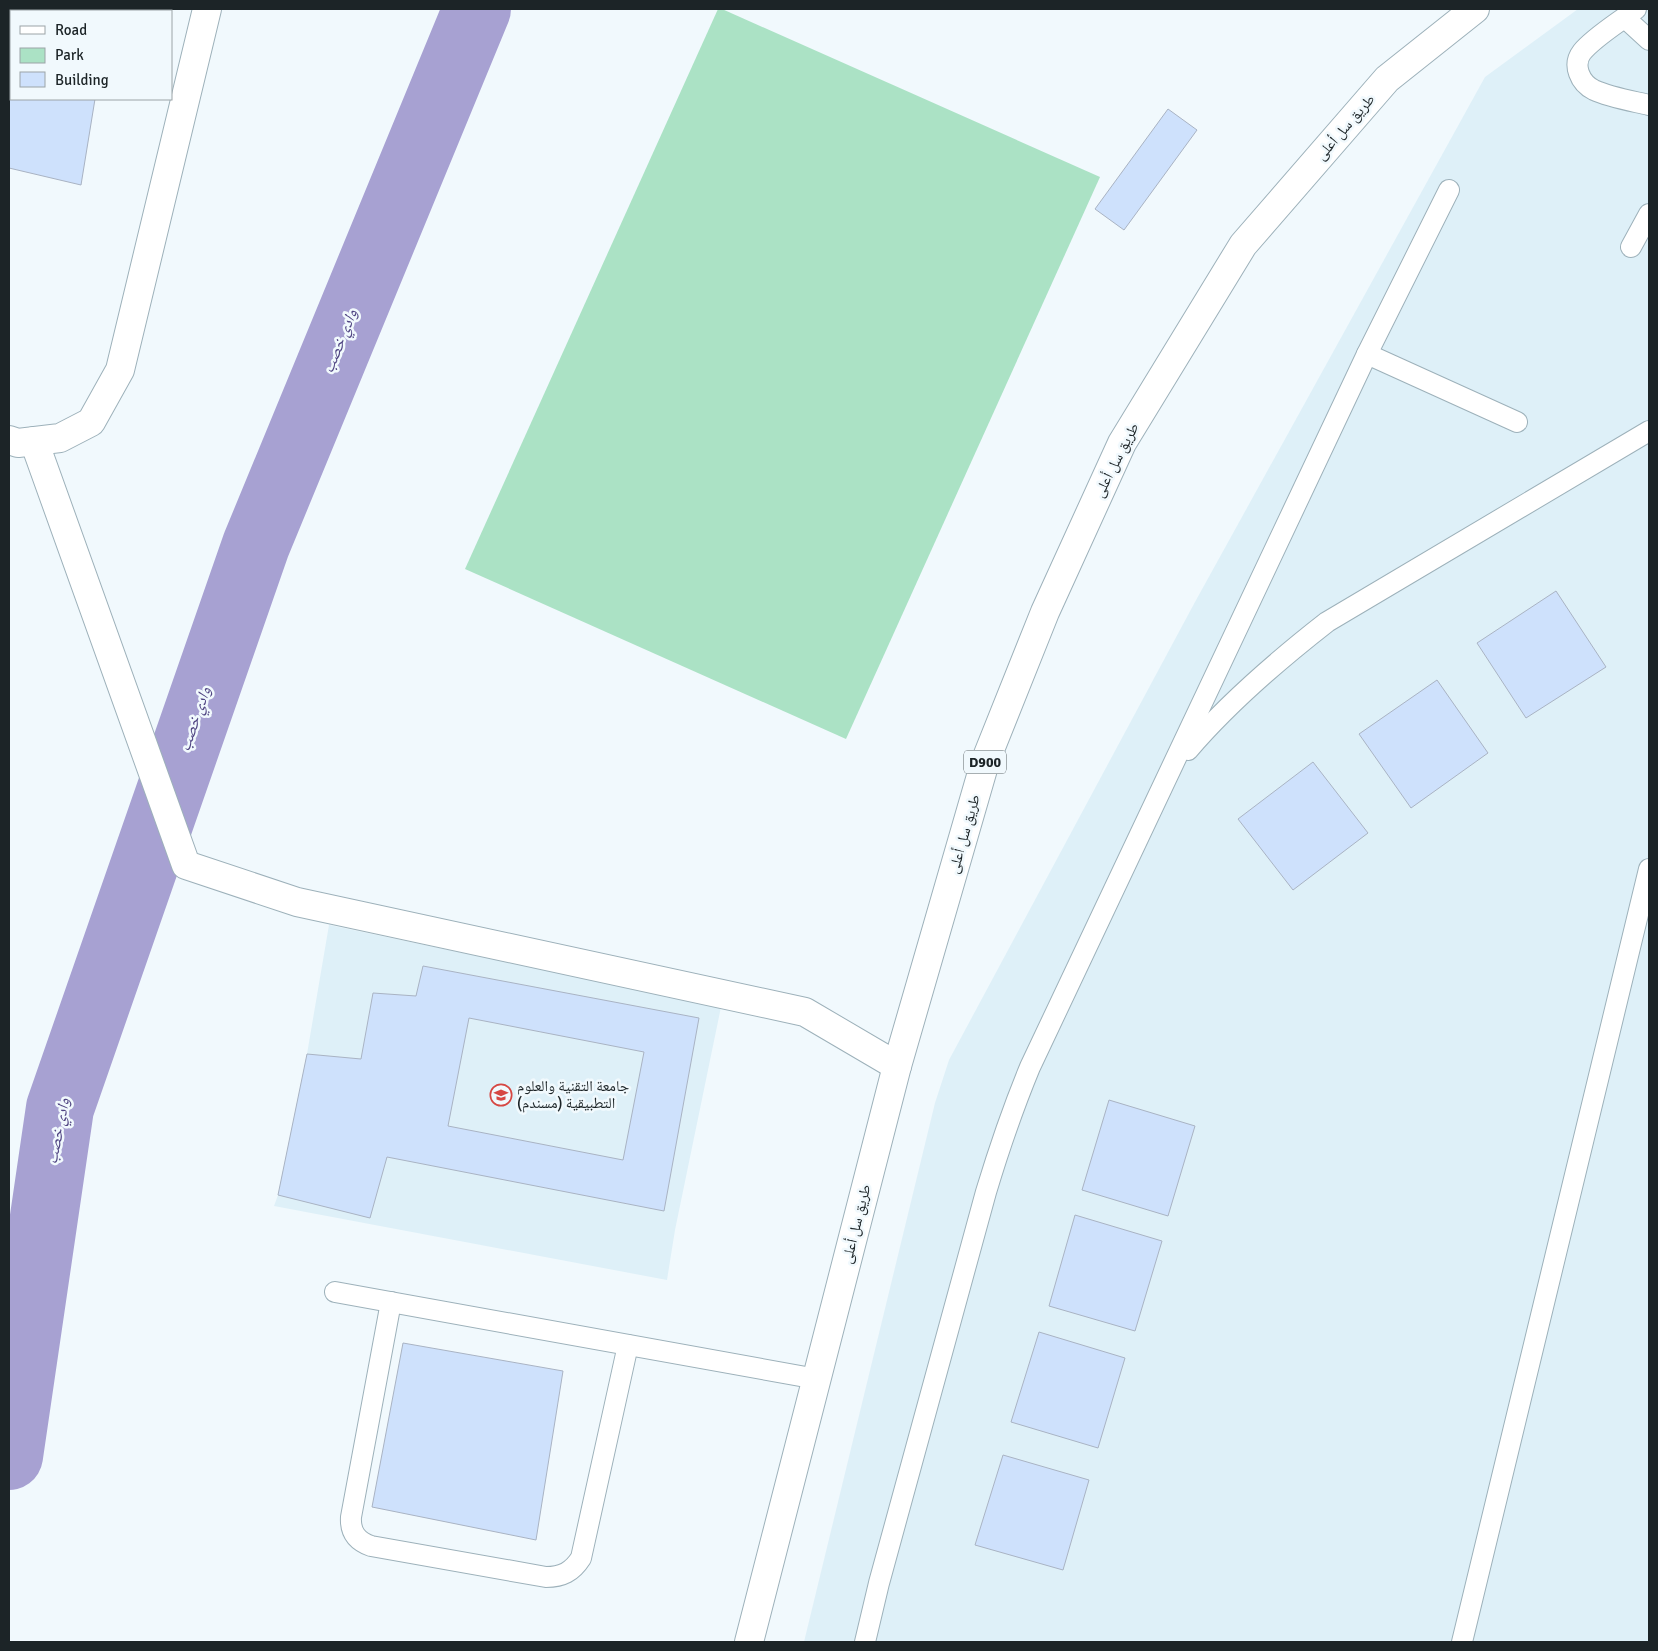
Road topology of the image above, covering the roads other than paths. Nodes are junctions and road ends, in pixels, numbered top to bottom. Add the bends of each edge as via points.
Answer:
1 (207, 9) edge
2 (1475, 9) edge
3 (1630, 13) edge
4 (1649, 40) edge
5 (1649, 105) edge
6 (1449, 190) dead end
7 (1649, 214) edge
8 (1631, 247) dead end
9 (1367, 354) junction
10 (1517, 422) dead end
11 (1649, 431) edge
12 (22, 441) edge
13 (1170, 771) junction
14 (1649, 869) edge
15 (897, 1066) junction
16 (335, 1292) dead end
17 (391, 1302) junction
18 (628, 1345) junction
19 (817, 1379) junction
20 (749, 1642) edge
21 (865, 1642) edge
22 (1462, 1642) edge

1 - 12 main road via 120,370 91,422 60,438
2 - 15 main road, طريق سل أعلى / D900 via 1387,79 1243,246 1122,443 1045,612 985,762
3 - 4 lane
3 - 5 lane via 1581,53 1579,76 1596,91
6 - 9 lane
7 - 8 lane
9 - 10 lane
9 - 13 lane
11 - 13 lane via 1327,622 1244,692
12 - 15 main road via 186,865 297,902 804,1012
13 - 21 lane via 1030,1067 999,1149
14 - 22 lane
15 - 19 main road, طريق سل أعلى / D900
16 - 17 lane
17 - 18 lane
17 - 18 lane via 350,1525 357,1540 364,1544 400,1552 546,1578 557,1577 576,1566 584,1549
18 - 19 lane
19 - 20 main road, طريق سل أعلى / D900

